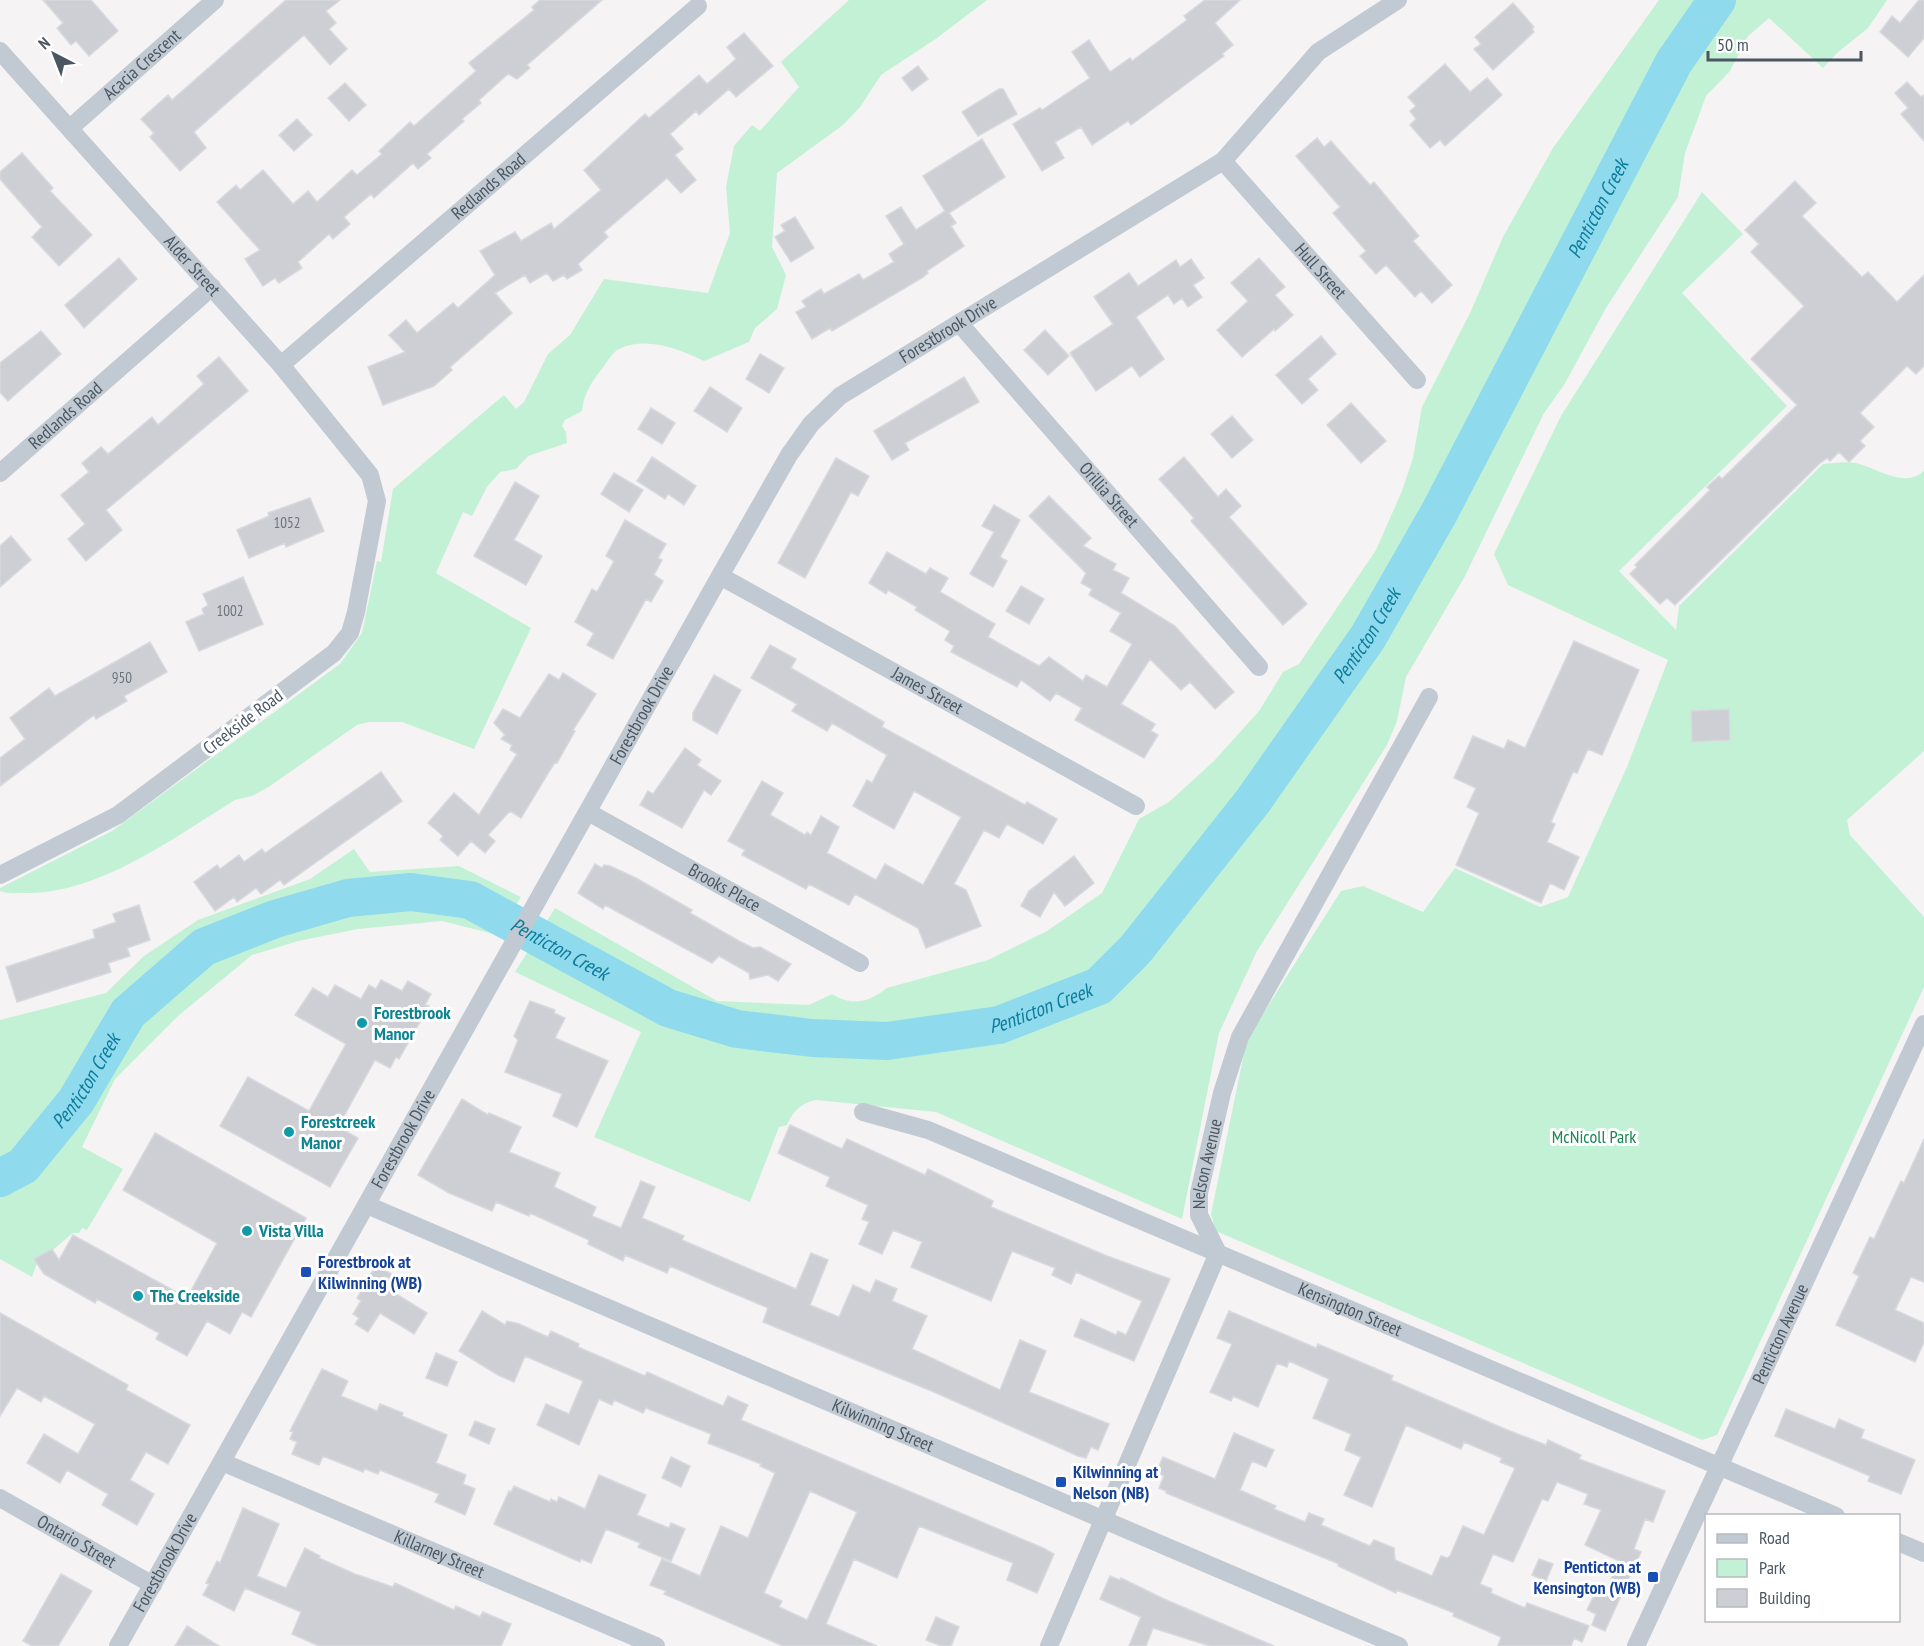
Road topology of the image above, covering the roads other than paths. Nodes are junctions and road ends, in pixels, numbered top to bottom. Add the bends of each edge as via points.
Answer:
1 (215, 0) edge
2 (1398, 0) edge
3 (698, 6) dead end
4 (0, 51) edge
5 (70, 128) junction
6 (1223, 161) junction
7 (212, 287) junction
8 (959, 323) junction
9 (281, 365) junction
10 (1417, 380) dead end
11 (2, 466) edge
12 (375, 487) joint
13 (720, 576) junction
14 (1259, 667) dead end
15 (1429, 697) dead end
16 (1136, 806) dead end
17 (588, 812) junction
18 (0, 875) edge
19 (860, 963) dead end
20 (1924, 1024) edge
21 (863, 1112) dead end
22 (367, 1205) junction
23 (1218, 1253) junction
24 (222, 1462) junction
25 (1719, 1466) junction
26 (0, 1498) edge
27 (1834, 1514) edge
28 (1103, 1519) junction
29 (1900, 1542) edge
30 (1924, 1553) edge
31 (153, 1585) junction
32 (118, 1646) edge
33 (656, 1646) edge
34 (1049, 1646) edge
35 (1399, 1646) edge
36 (1636, 1646) edge

1 - 5 street, Acacia Crescent
2 - 6 street, Forestbrook Drive via 1318,52
3 - 9 street, Redlands Road
4 - 5 street, Alder Street
5 - 7 street, Alder Street
6 - 8 street, Forestbrook Drive
6 - 10 street, Hull Street
7 - 9 street, Alder Street
7 - 11 street, Redlands Road
8 - 13 street, Forestbrook Drive via 840,396 821,413 789,455
8 - 14 street, Orillia Street
9 - 12 street, Alder Street via 360,461
12 - 18 street, Creekside Road via 375,510 356,612 350,633 334,653 118,815
13 - 16 street, James Street
13 - 17 street, Forestbrook Drive
15 - 23 street, Nelson Avenue via 1240,1037 1199,1193 1199,1215
17 - 19 street, Brooks Place
17 - 22 street, Forestbrook Drive
20 - 25 street, Penticton Avenue
21 - 23 street, Kensington Street via 928,1131
22 - 24 street, Forestbrook Drive
22 - 28 street, Kilwinning Street
23 - 25 street, Kensington Street
23 - 28 street
24 - 31 street, Forestbrook Drive
24 - 33 street, Killarney Street
25 - 27 street, Kensington Street
25 - 36 street, Penticton Avenue
26 - 31 street, Ontario Street
28 - 34 street
28 - 35 street, Kilwinning Street
29 - 30 street
31 - 32 street, Forestbrook Drive

